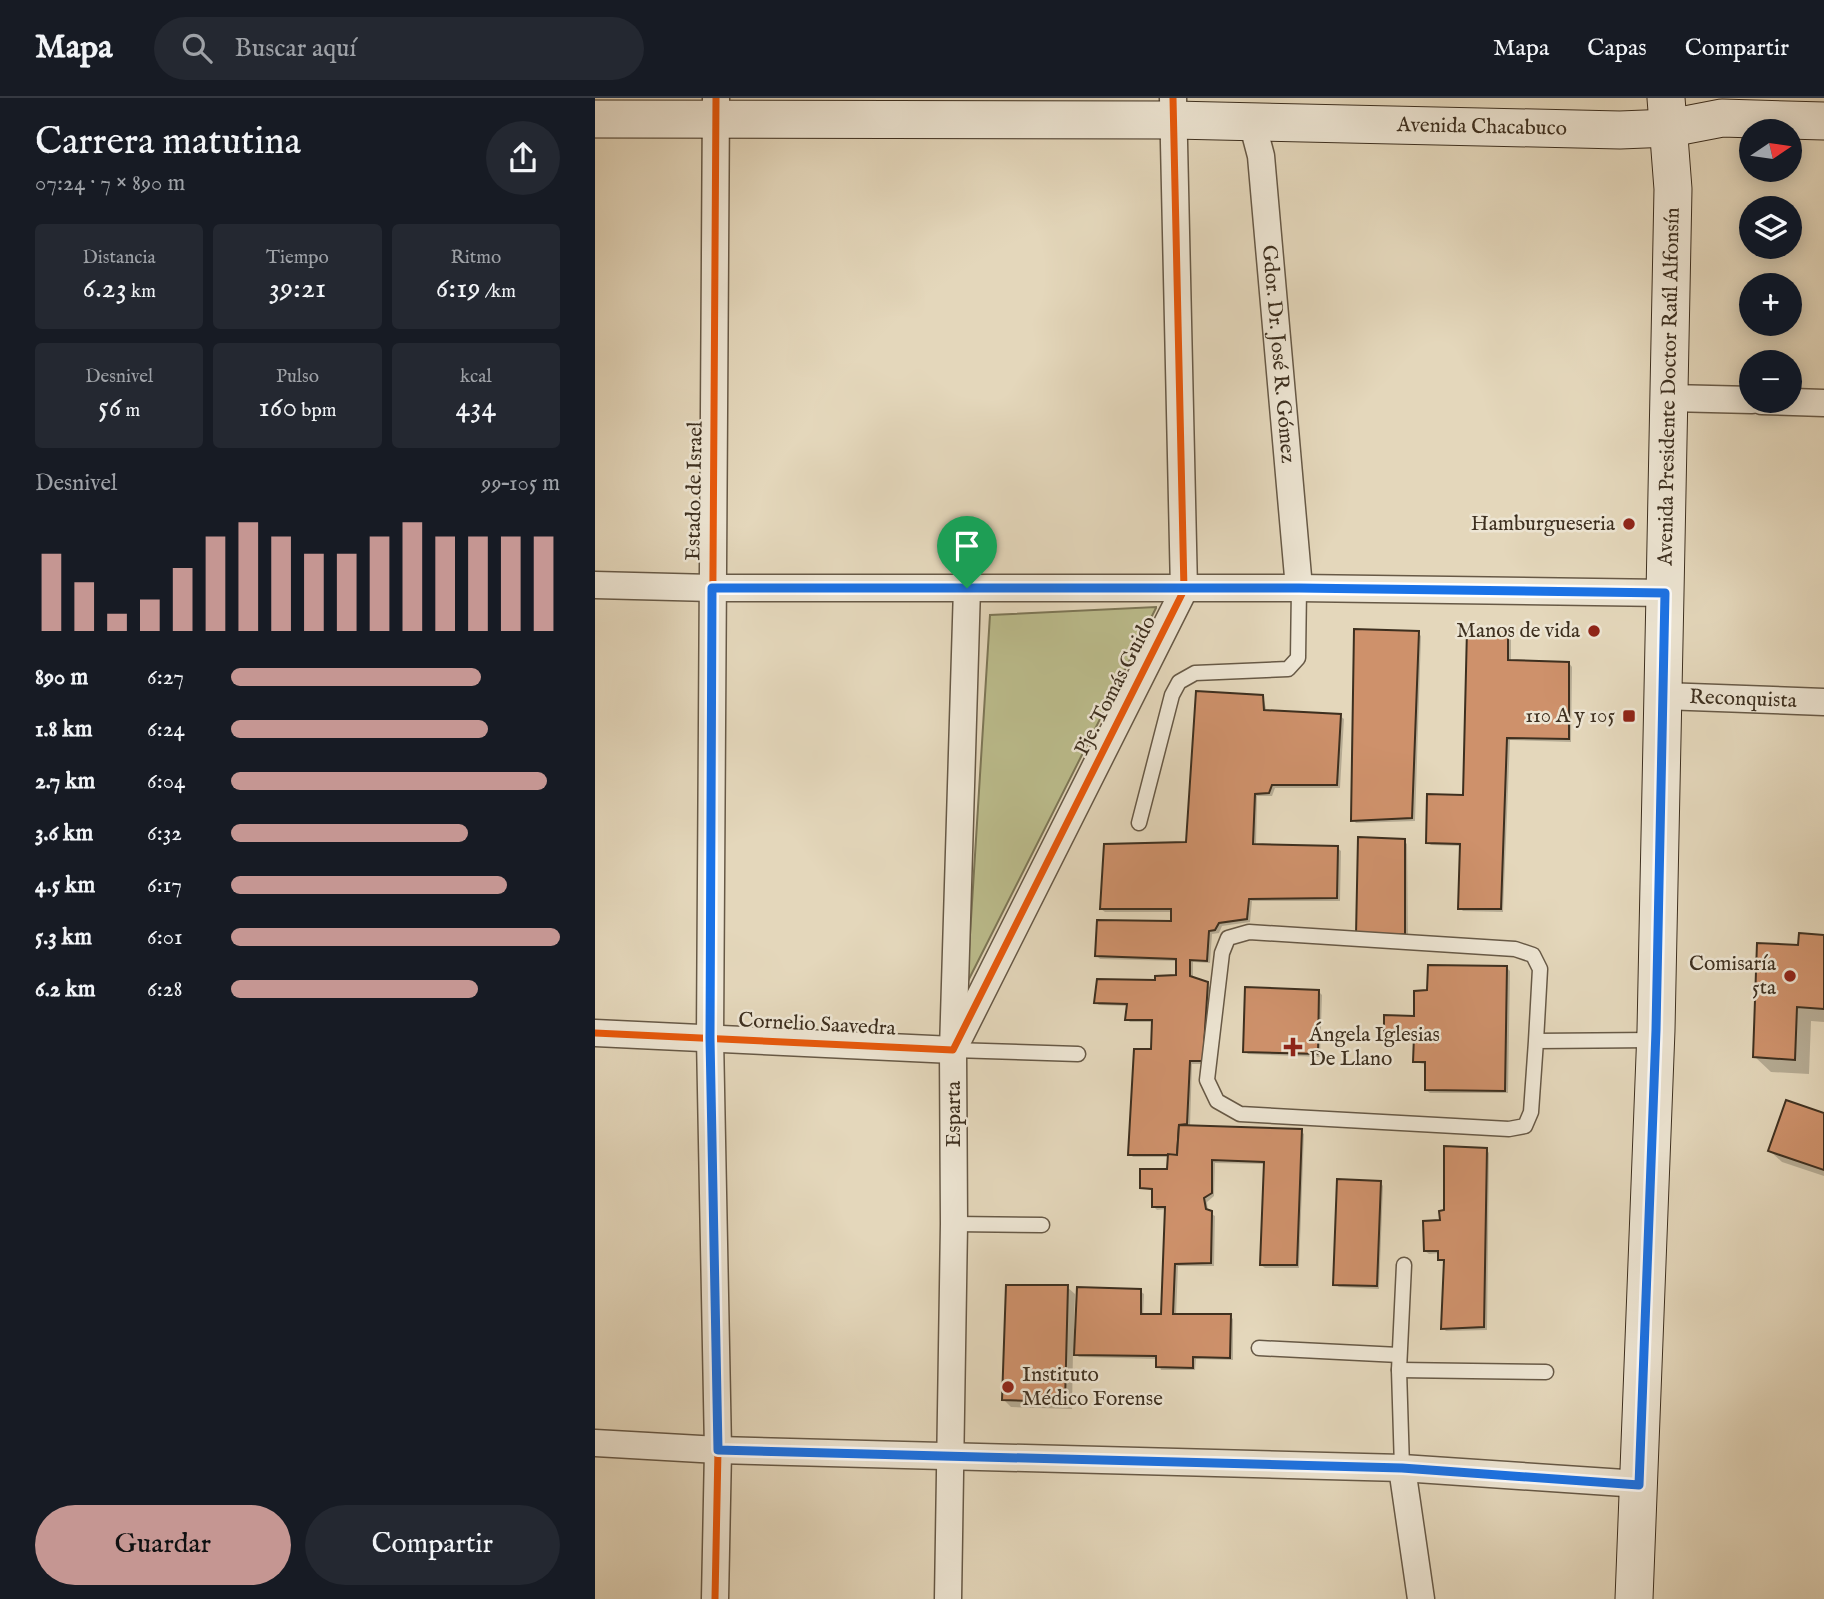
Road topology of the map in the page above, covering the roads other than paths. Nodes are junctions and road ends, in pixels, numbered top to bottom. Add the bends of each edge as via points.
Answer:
1 (1716, 108) edge
2 (717, 109) edge
3 (1173, 109) edge
4 (1249, 110) edge
5 (1668, 113) edge
6 (595, 119) edge
7 (1824, 121) edge
8 (1670, 397) junction
9 (1739, 400) edge
10 (1802, 402) edge
11 (1824, 403) edge
12 (595, 585) edge
13 (712, 588) junction
14 (967, 588) junction
15 (1299, 588) junction
16 (1184, 590) junction
17 (1665, 593) junction
18 (1663, 696) junction
19 (1824, 702) edge
20 (1139, 823) dead end
21 (595, 1034) edge
22 (710, 1038) junction
23 (1655, 1040) junction
24 (1536, 1041) junction
25 (953, 1049) junction
26 (1078, 1054) dead end
27 (954, 1224) junction
28 (1042, 1224) dead end
29 (1404, 1265) dead end
30 (1259, 1348) dead end
31 (1399, 1362) junction
32 (1546, 1372) dead end
33 (595, 1443) edge
34 (718, 1450) junction
35 (948, 1456) junction
36 (1402, 1468) junction
37 (1639, 1485) junction
38 (715, 1599) edge
39 (947, 1599) edge
40 (1421, 1599) edge
41 (1634, 1599) edge

1 - 5 main road, Avenida Chacabuco
1 - 7 main road, Avenida Chacabuco
2 - 3 main road, Avenida Chacabuco
2 - 6 main road, Avenida Chacabuco
2 - 13 street, Estado de Israel
3 - 4 main road, Avenida Chacabuco
3 - 16 street, Pje. Tomás Guido
4 - 5 main road, Avenida Chacabuco via 1621,130
4 - 15 street, Gdor. Dr. José R. Gómez via 1261,156
5 - 8 main road, Avenida Presidente Doctor Raúl Alfonsín via 1673,189
8 - 9 street
8 - 17 main road, Avenida Presidente Doctor Raúl Alfonsín
10 - 11 street
12 - 13 street
13 - 14 street
13 - 22 street, Estado de Israel
14 - 16 street
14 - 25 street, Esparta
15 - 16 street
15 - 17 street
15 - 20 lane via 1298,658 1288,668 1195,673 1179,682
16 - 25 street, Pje. Tomás Guido
17 - 18 main road, Avenida Presidente Doctor Raúl Alfonsín
18 - 19 street, Reconquista
18 - 23 main road, Avenida Presidente Doctor Raúl Alfonsín
21 - 22 street, Cornelio Saavedra
22 - 25 street, Cornelio Saavedra
22 - 34 street, Estado de Israel
23 - 24 lane
23 - 37 main road, Avenida Presidente Doctor Raúl Alfonsín
24 - 24 lane via 1540,969 1533,955 1515,948 1249,932 1228,937 1223,953 1207,1080 1216,1101 1240,1114 1509,1129 1525,1126 1531,1112
25 - 26 lane
25 - 27 street, Esparta
27 - 28 lane
27 - 35 street, Esparta
29 - 31 lane
30 - 31 lane
31 - 32 lane
31 - 36 lane
33 - 34 street
34 - 35 street
34 - 38 street, Estado de Israel
35 - 36 street
35 - 39 street, Esparta
36 - 37 street
36 - 40 street
37 - 41 main road, Avenida Presidente Doctor Raúl Alfonsín

